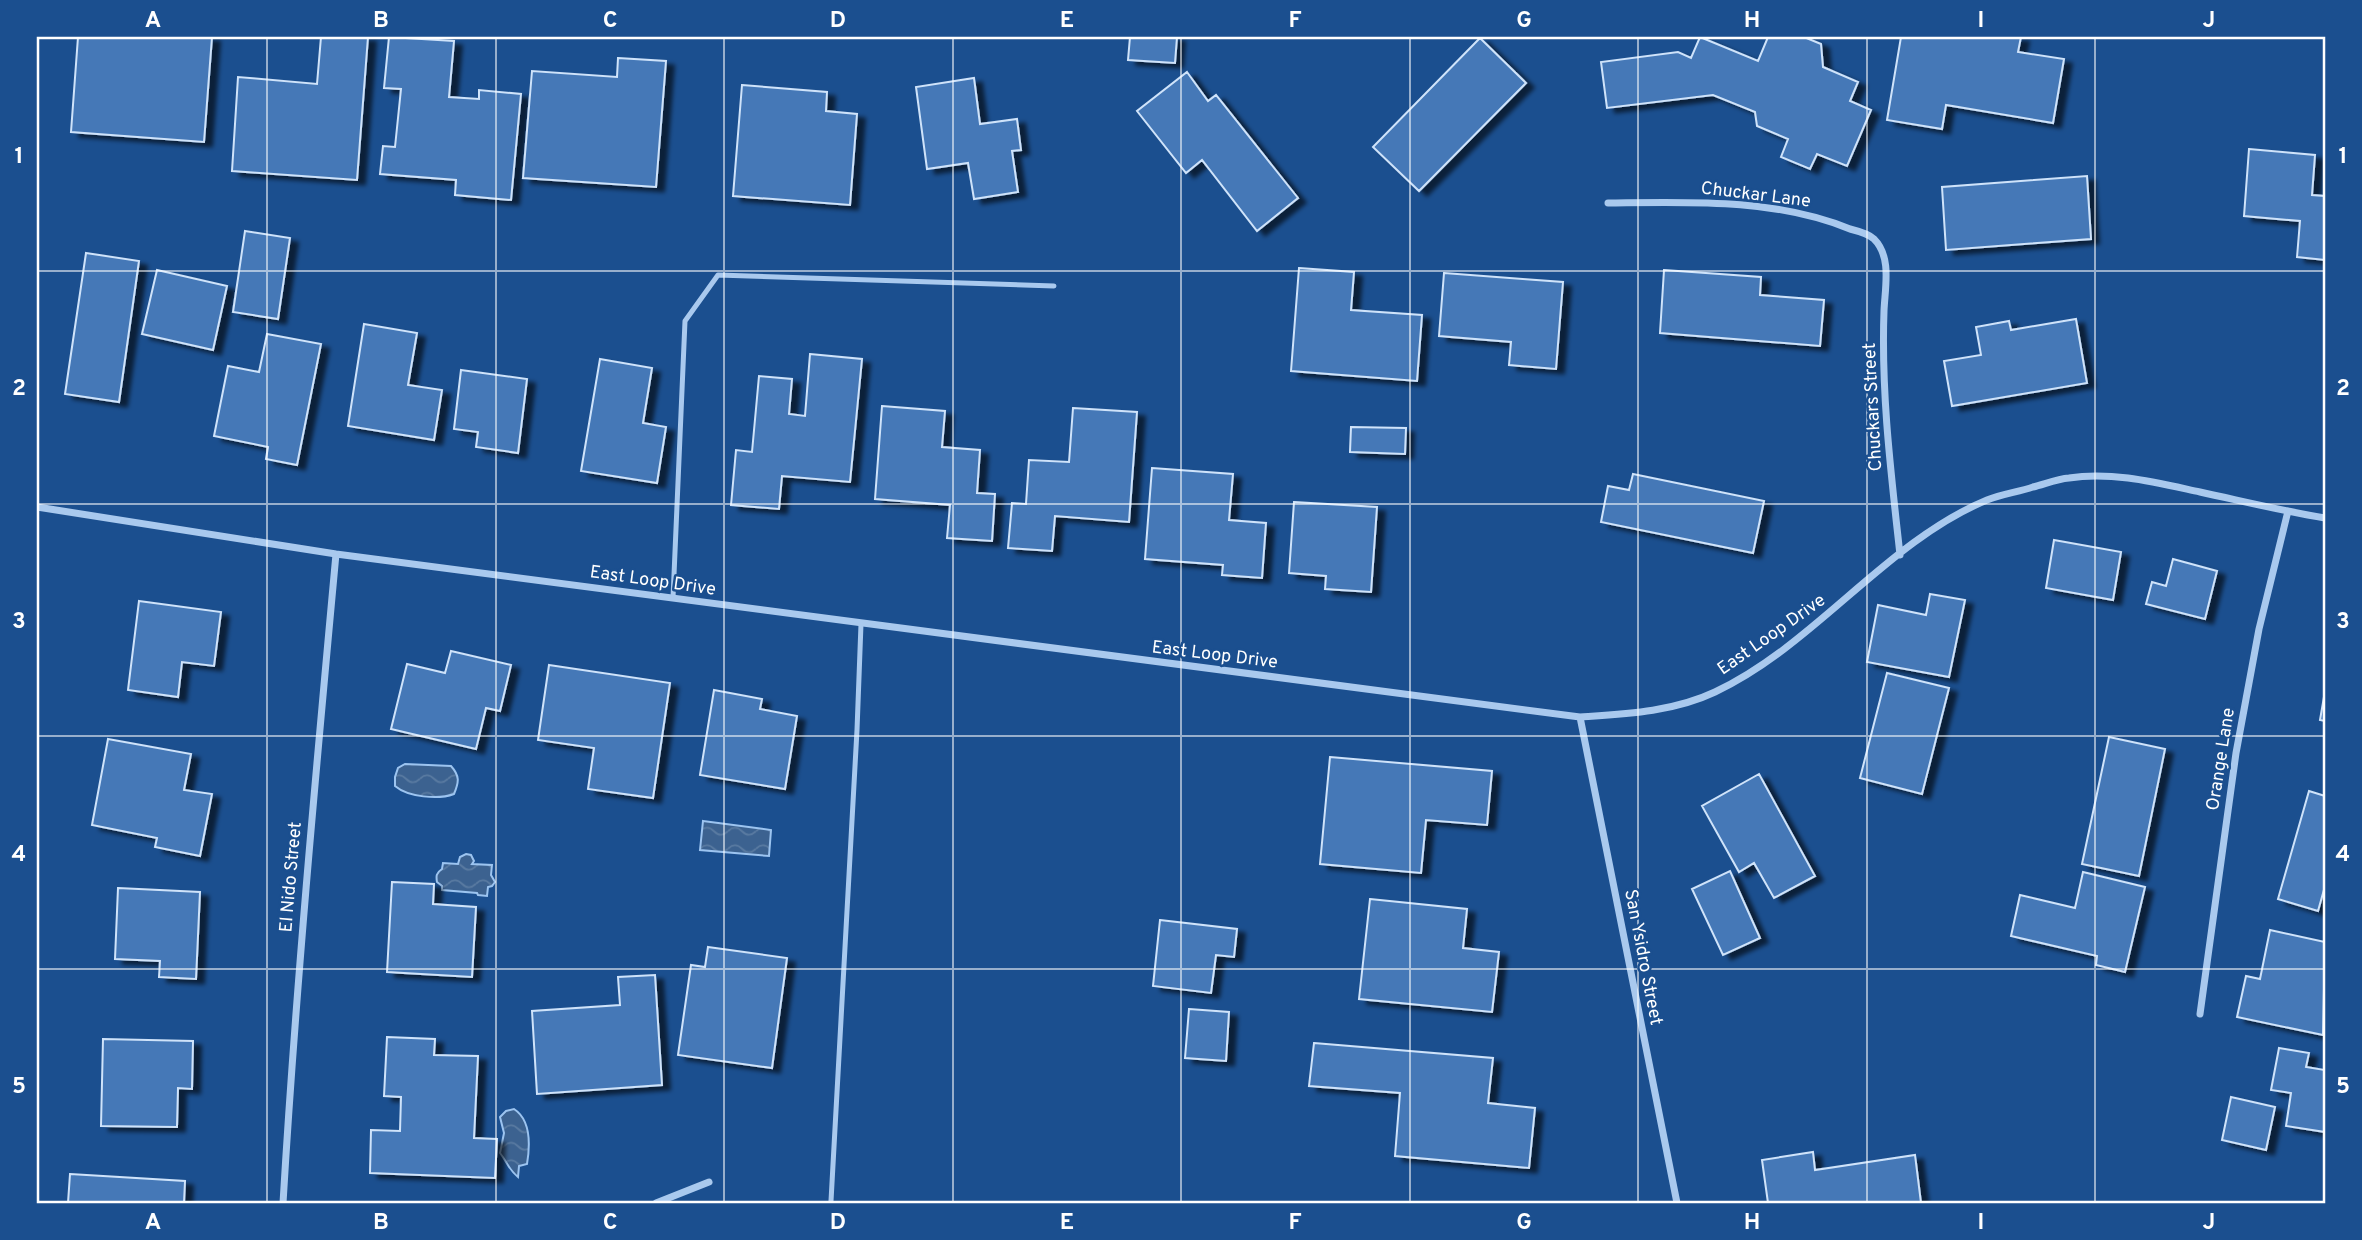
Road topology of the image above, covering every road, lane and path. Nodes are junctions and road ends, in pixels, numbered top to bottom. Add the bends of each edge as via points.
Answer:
1 (1608, 203) dead end
2 (1886, 258) joint
3 (1054, 286) dead end
4 (37, 507) edge
5 (2288, 511) junction
6 (2325, 518) edge
7 (336, 554) junction
8 (1900, 555) junction
9 (673, 598) junction
10 (861, 624) junction
11 (1580, 718) junction
12 (2200, 1014) dead end
13 (709, 1182) dead end
14 (831, 1201) dead end
15 (283, 1203) edge
16 (656, 1203) edge
17 (1677, 1203) edge

1 - 2 street, Chuckar Lane via 1698,202 1829,220 1874,238
2 - 8 street, Chuckars Street via 1883,384
3 - 9 lane via 718,275 685,321
4 - 7 street, East Loop Drive
5 - 6 street, East Loop Drive
5 - 8 street, East Loop Drive via 2153,482 2105,476 2069,478 1988,500 1941,524
5 - 12 street, Orange Lane via 2259,629 2236,753
7 - 9 street, East Loop Drive
7 - 15 street, El Nido Street via 307,854
8 - 11 street, East Loop Drive via 1740,680 1690,702 1641,713
9 - 10 street, East Loop Drive
10 - 11 street, East Loop Drive
10 - 14 lane
11 - 17 street, San Ysidro Street
13 - 16 street

